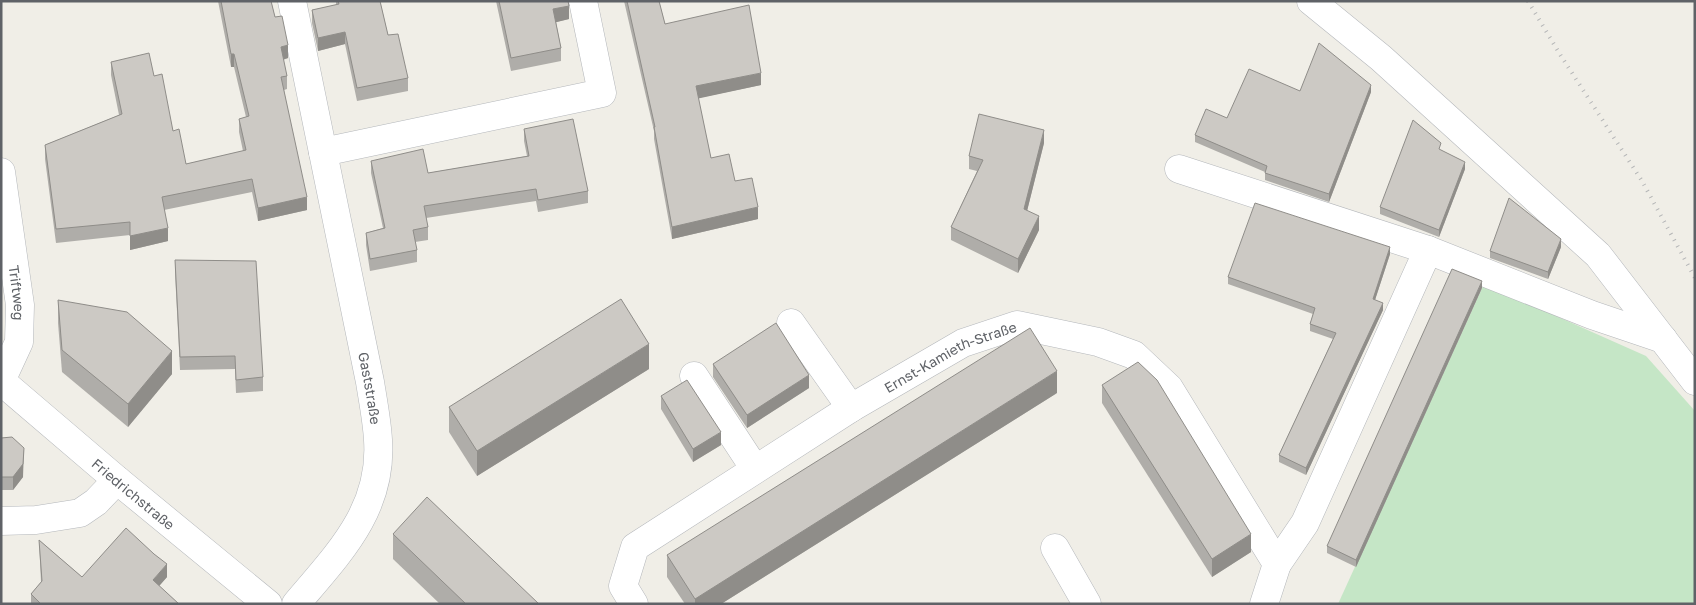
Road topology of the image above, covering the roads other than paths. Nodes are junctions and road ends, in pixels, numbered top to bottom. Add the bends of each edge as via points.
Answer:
1 (292, 1) edge
2 (583, 1) edge
3 (1311, 1) edge
4 (323, 152) junction
5 (1179, 169) dead end
6 (1, 172) edge
7 (1428, 250) junction
8 (791, 322) dead end
9 (1663, 339) junction
10 (694, 376) dead end
11 (1, 381) edge
12 (1695, 381) edge
13 (851, 408) junction
14 (755, 469) junction
15 (116, 480) junction
16 (1, 521) edge
17 (1055, 548) dead end
18 (1277, 564) junction
19 (268, 604) edge
20 (296, 604) edge
21 (634, 604) edge
22 (1087, 604) edge
23 (1264, 604) edge

1 - 4 street, Gaststraße
2 - 4 street via 602,93
3 - 9 street via 1381,58 1598,255
4 - 20 street, Gaststraße via 370,382 378,440 378,468 363,517 348,541
5 - 7 street
6 - 11 street, Triftweg via 20,305 19,342
7 - 9 street
7 - 18 street via 1305,523
8 - 13 street
9 - 12 street
10 - 14 street
11 - 15 street, Friedrichstraße
13 - 14 street, Ernst-Kamieth-Straße
13 - 18 street, Ernst-Kamieth-Straße via 963,342 1017,325 1098,342 1134,355 1169,388
14 - 21 street, Ernst-Kamieth-Straße via 635,547 623,586
15 - 16 street via 96,502 80,513 36,520
15 - 19 street, Friedrichstraße
17 - 22 street
18 - 23 street

